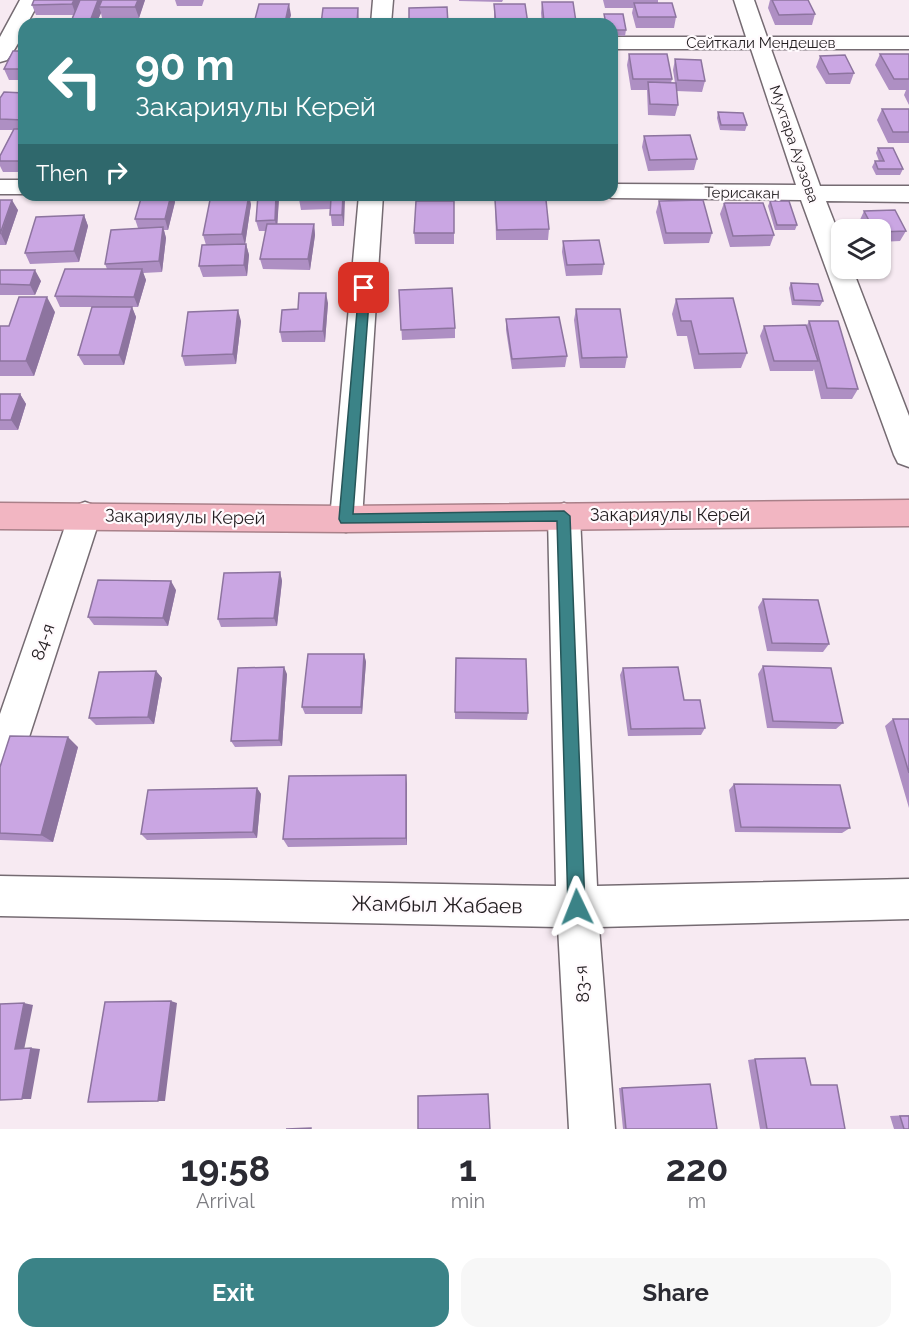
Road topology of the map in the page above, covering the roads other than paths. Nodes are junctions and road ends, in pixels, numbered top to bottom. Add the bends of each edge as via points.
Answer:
1 (30, 0) edge
2 (383, 0) edge
3 (744, 0) edge
4 (21, 18) edge
5 (382, 18) edge
6 (18, 25) edge
7 (618, 43) edge
8 (759, 43) junction
9 (909, 43) edge
10 (8, 45) edge
11 (0, 187) edge
12 (18, 187) edge
13 (618, 191) edge
14 (811, 194) junction
15 (909, 194) edge
16 (371, 201) edge
17 (909, 455) edge
18 (909, 513) edge
19 (85, 515) junction
20 (0, 516) edge
21 (564, 516) junction
22 (346, 519) junction
23 (0, 768) edge
24 (0, 896) edge
25 (909, 899) edge
26 (577, 907) junction
27 (592, 1129) edge

1 - 4 street
2 - 5 street
3 - 8 street, Мухтара Ауэзова
6 - 10 street
7 - 8 street, Сейткали Мендешев
8 - 9 street, Сейткали Мендешев
8 - 14 street, Мухтара Ауэзова
11 - 12 street
13 - 14 street, Терисакан
14 - 15 street, Терисакан
14 - 17 street, Мухтара Ауэзова
16 - 22 street
18 - 21 highway, Закарияулы Керей
19 - 20 highway, Закарияулы Керей
19 - 22 highway, Закарияулы Керей
19 - 23 street, 84-я
21 - 22 highway, Закарияулы Керей
21 - 26 street, 83-я
24 - 26 street, Жамбыл Жабаев
25 - 26 street, Жамбыл Жабаев
26 - 27 street, 83-я

